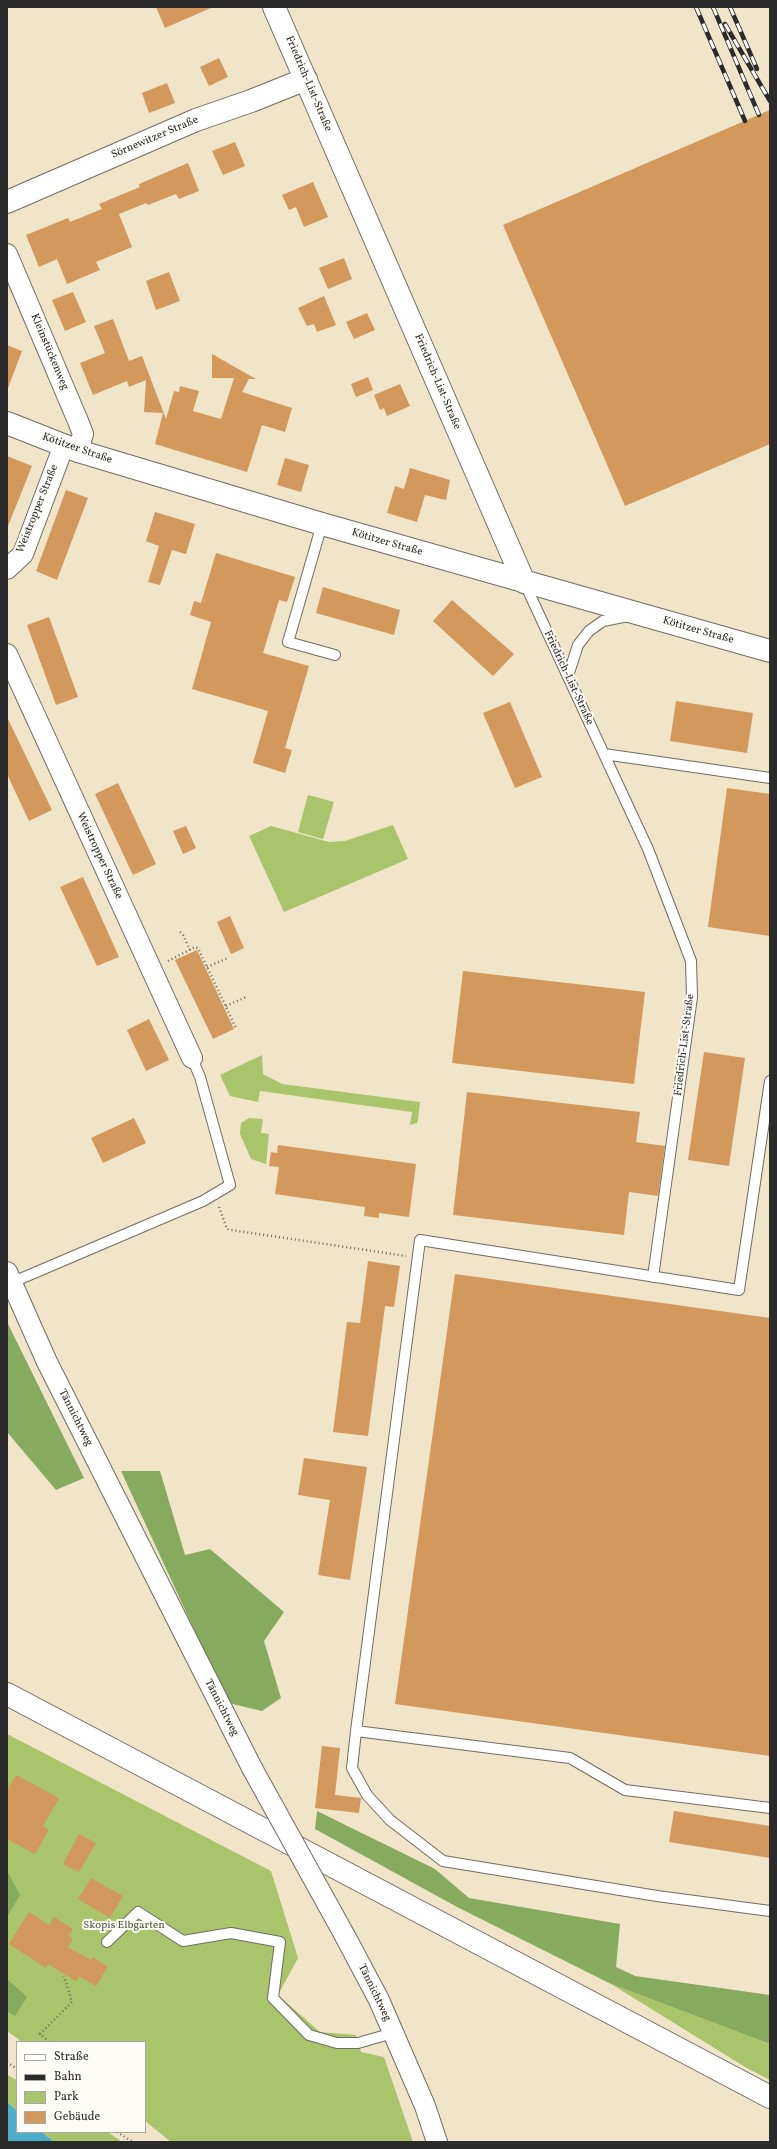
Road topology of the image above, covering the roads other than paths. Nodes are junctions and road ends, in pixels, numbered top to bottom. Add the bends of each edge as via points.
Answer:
1 (274, 7) edge
2 (306, 79) junction
3 (7, 202) edge
4 (7, 254) edge
5 (7, 423) edge
6 (71, 448) junction
7 (322, 524) junction
8 (7, 569) edge
9 (524, 582) junction
10 (639, 614) junction
11 (770, 651) edge
12 (7, 654) edge
13 (335, 655) dead end
14 (568, 676) junction
15 (604, 754) junction
16 (770, 778) edge
17 (192, 1058) joint
18 (770, 1081) edge
19 (10, 1277) edge
20 (653, 1277) junction
21 (7, 1694) edge
22 (356, 1731) junction
23 (770, 1808) edge
24 (770, 1911) edge
25 (107, 1942) dead end
26 (393, 2033) junction
27 (770, 2097) edge
28 (438, 2142) edge

1 - 2 street, Friedrich-List-Straße
2 - 3 street, Sörnewitzer Straße via 196,120
2 - 9 street, Friedrich-List-Straße
4 - 6 street, Kleinstückenweg via 78,421 82,434
5 - 6 street, Kötitzer Straße
6 - 7 street, Kötitzer Straße
6 - 8 street, Weistropper Straße via 23,554
7 - 9 street, Kötitzer Straße
7 - 13 lane via 288,642
9 - 10 street, Kötitzer Straße
9 - 14 lane, Friedrich-List-Straße
10 - 11 street, Kötitzer Straße
10 - 14 lane via 603,620 589,631 578,645
12 - 17 street, Weistropper Straße
14 - 15 lane, Friedrich-List-Straße
15 - 16 lane
15 - 20 lane, Friedrich-List-Straße via 648,849 691,961 692,997
17 - 19 lane via 200,1076 230,1185 203,1201
18 - 20 lane via 739,1290
19 - 26 street, Tännichtweg, bridge via 47,1362 252,1768 345,1936 379,2000
20 - 22 lane via 420,1240
21 - 27 street
22 - 23 lane via 570,1758 626,1790
22 - 24 lane via 352,1768 367,1795 390,1820 443,1861 658,1896
25 - 26 lane via 138,1912 183,1941 231,1933 280,1942 273,1998 309,2035 337,2043 358,2043
26 - 28 street, Tännichtweg

